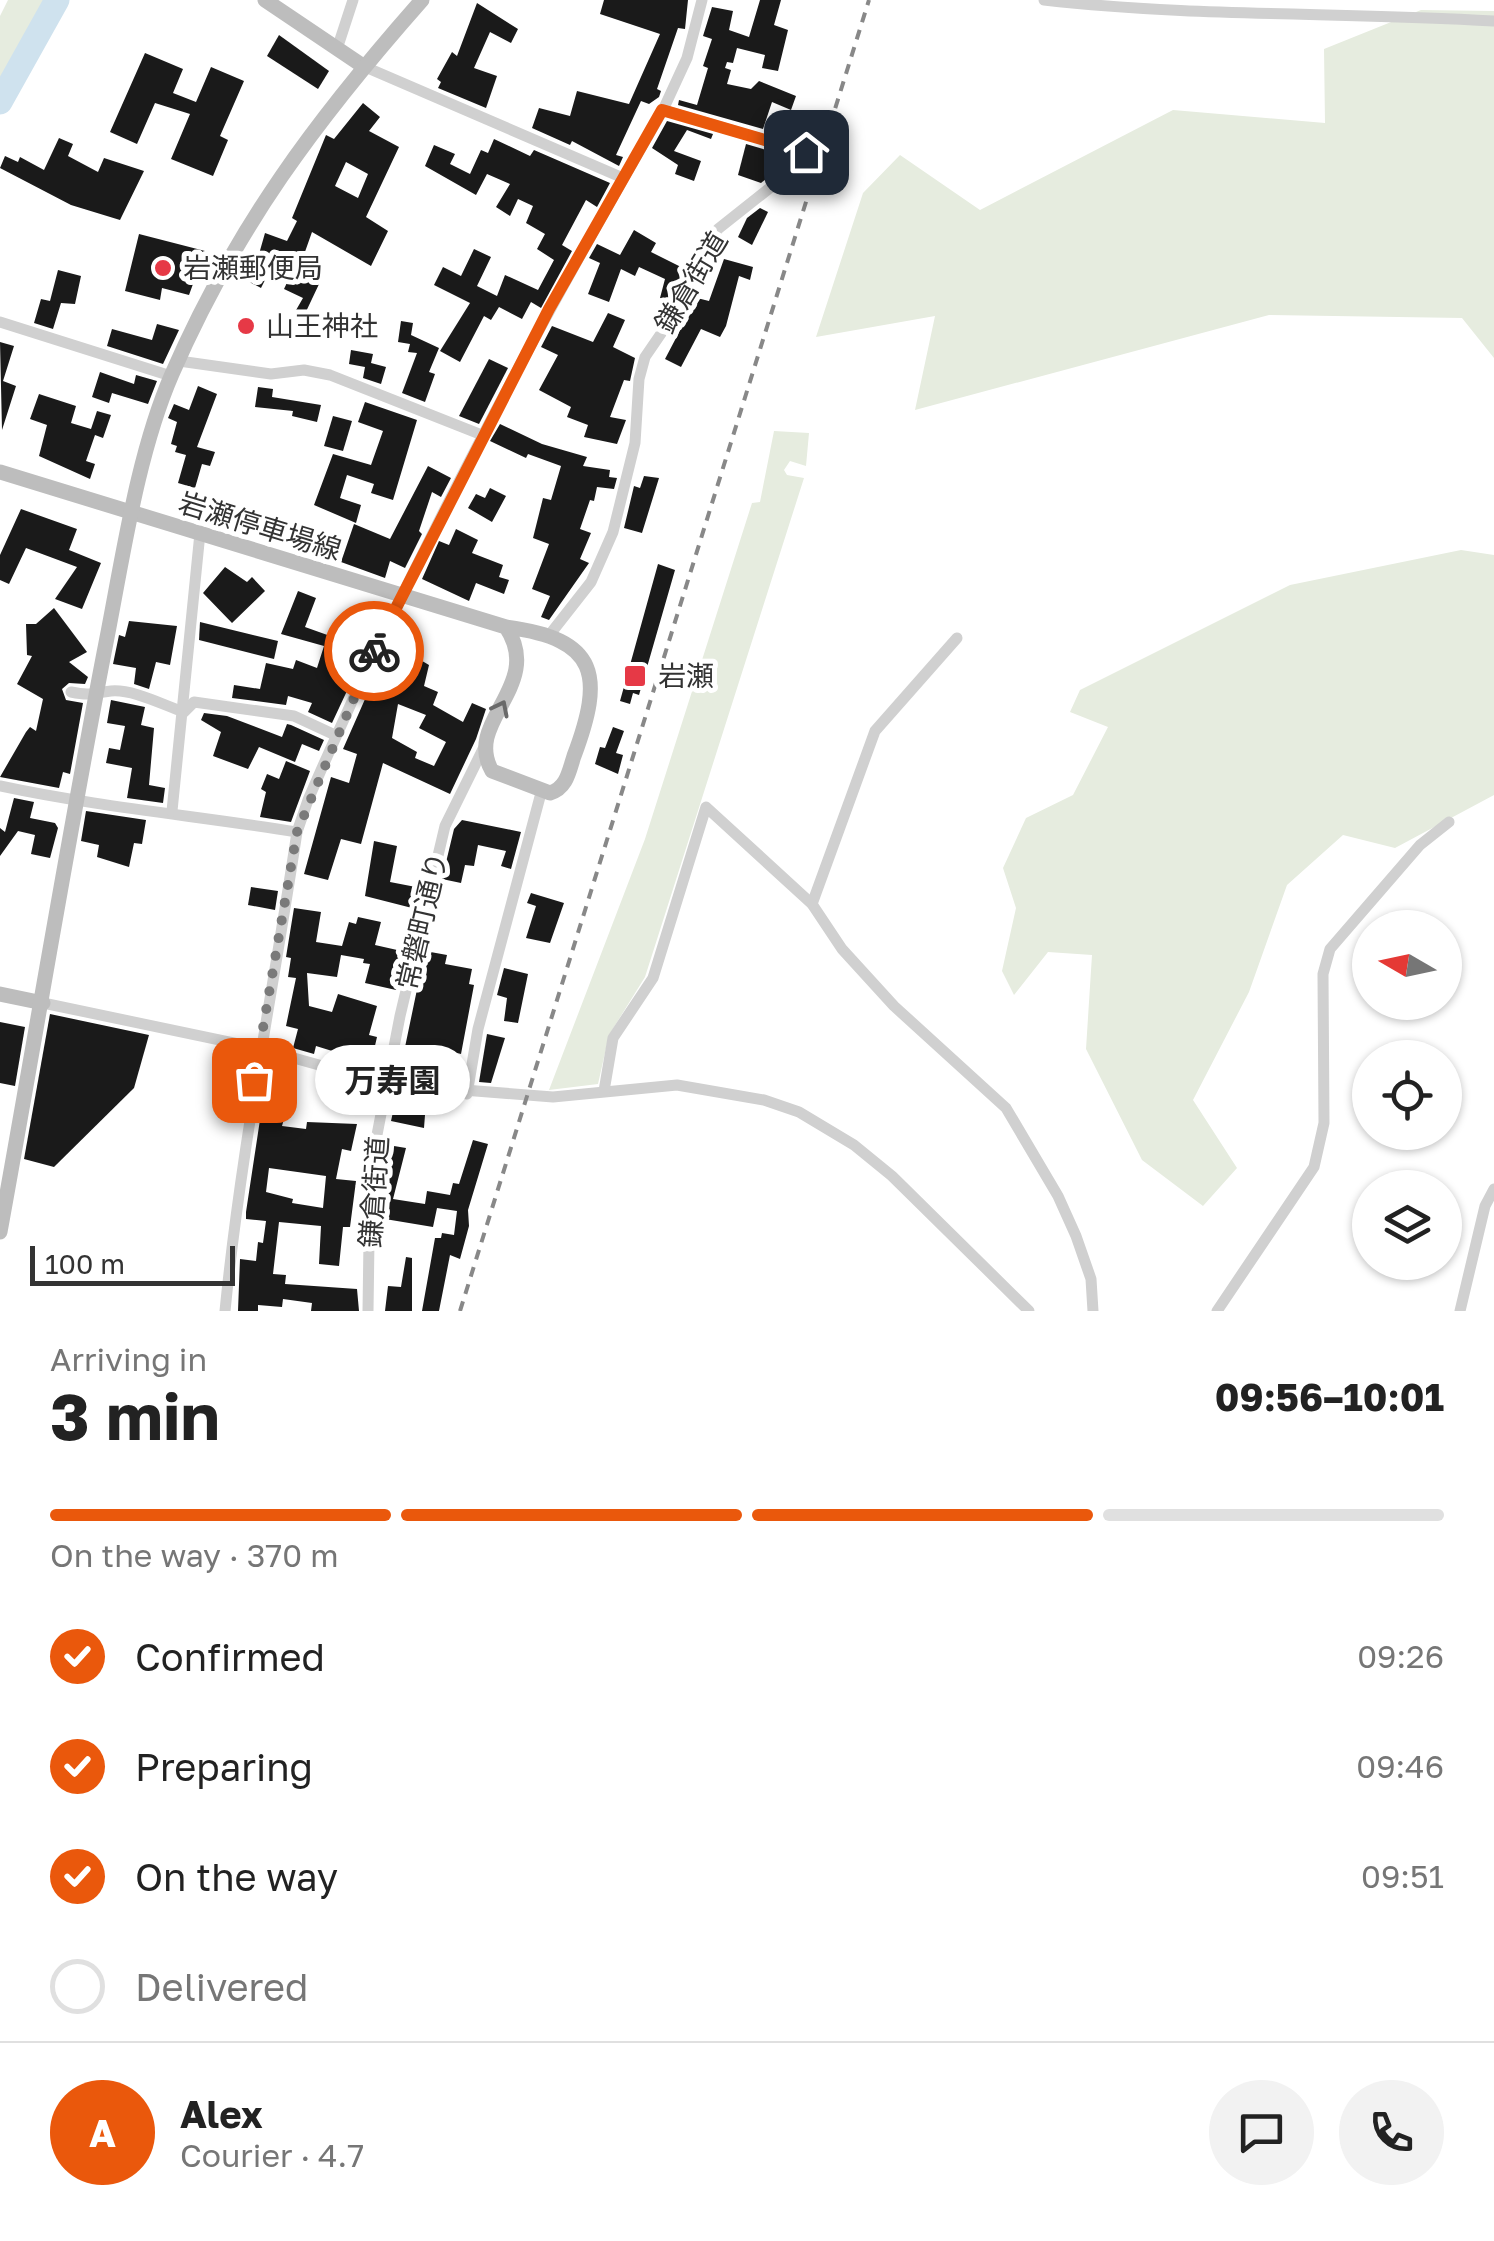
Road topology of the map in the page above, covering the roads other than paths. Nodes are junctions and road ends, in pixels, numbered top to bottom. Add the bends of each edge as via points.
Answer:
1 (266, 0) edge
2 (353, 0) edge
3 (422, 0) edge
4 (702, 0) edge
5 (1044, 0) edge
6 (1493, 21) edge
7 (337, 49) junction
8 (363, 66) junction
9 (662, 110) junction
10 (624, 178) junction
11 (0, 322) edge
12 (175, 369) junction
13 (482, 435) junction
14 (0, 472) edge
15 (133, 514) junction
16 (200, 533) junction
17 (400, 594) junction
18 (506, 627) junction
19 (551, 633) junction
20 (957, 638) dead end
21 (71, 692) dead end
22 (96, 697) junction
23 (184, 712) junction
24 (335, 736) junction
25 (484, 745) junction
26 (492, 771) junction
27 (470, 773) junction
28 (0, 786) edge
29 (541, 792) junction
30 (76, 802) junction
31 (172, 812) junction
32 (1449, 822) dead end
33 (297, 832) junction
34 (812, 904) junction
35 (0, 994) edge
36 (43, 1003) junction
37 (400, 1016) joint
38 (258, 1048) junction
39 (387, 1084) junction
40 (604, 1091) junction
41 (466, 1094) junction
42 (1494, 1190) edge
43 (0, 1232) edge
44 (1026, 1310) edge
45 (224, 1311) edge
46 (368, 1311) edge
47 (1092, 1311) edge
48 (1217, 1311) edge
49 (1460, 1311) edge

1 - 7 street
2 - 7 street
3 - 8 street
4 - 9 street
5 - 6 street
7 - 8 street
8 - 10 street
8 - 12 street via 238,237
9 - 10 street
9 - 19 street, 鎌倉街道 via 806,152 800,164 718,229 695,284 645,357 635,444 613,532 591,582
10 - 13 street
11 - 12 street
12 - 13 street via 330,375
12 - 15 street
13 - 17 street
14 - 15 street, 岩瀬停車場線
15 - 16 street, 岩瀬停車場線
15 - 22 street
16 - 17 street, 岩瀬停車場線
16 - 23 street
17 - 18 street, 岩瀬停車場線
17 - 24 street
18 - 19 street, 岩瀬停車場線
25 -> 18 street via 518,665
19 - 29 street via 584,664 592,694 564,784
20 - 34 street via 875,731
21 - 22 street
22 - 23 street via 126,693
22 - 30 street
23 - 24 street via 194,702 294,716
23 - 31 street
24 - 33 street
25 - 26 street
25 - 27 street, 常磐町通り
26 - 27 street
26 - 29 street
27 - 37 street, 常磐町通り via 446,826
28 - 30 street
29 - 41 street
30 - 31 street
30 - 36 street
31 - 33 street
32 - 48 street via 1330,950 1323,974 1324,1124 1314,1168
33 - 38 street
34 - 40 street via 706,807 652,978 613,1038
34 - 47 street via 894,1006 1006,1108 1076,1236 1091,1279
35 - 36 street
36 - 38 street
36 - 43 street
37 - 39 street, 鎌倉街道
38 - 39 street
38 - 45 street
39 - 41 street
39 - 46 street, 鎌倉街道 via 370,1170
40 - 41 street
40 - 44 street via 662,1085 712,1090 764,1100 828,1127 892,1176
42 - 49 street

